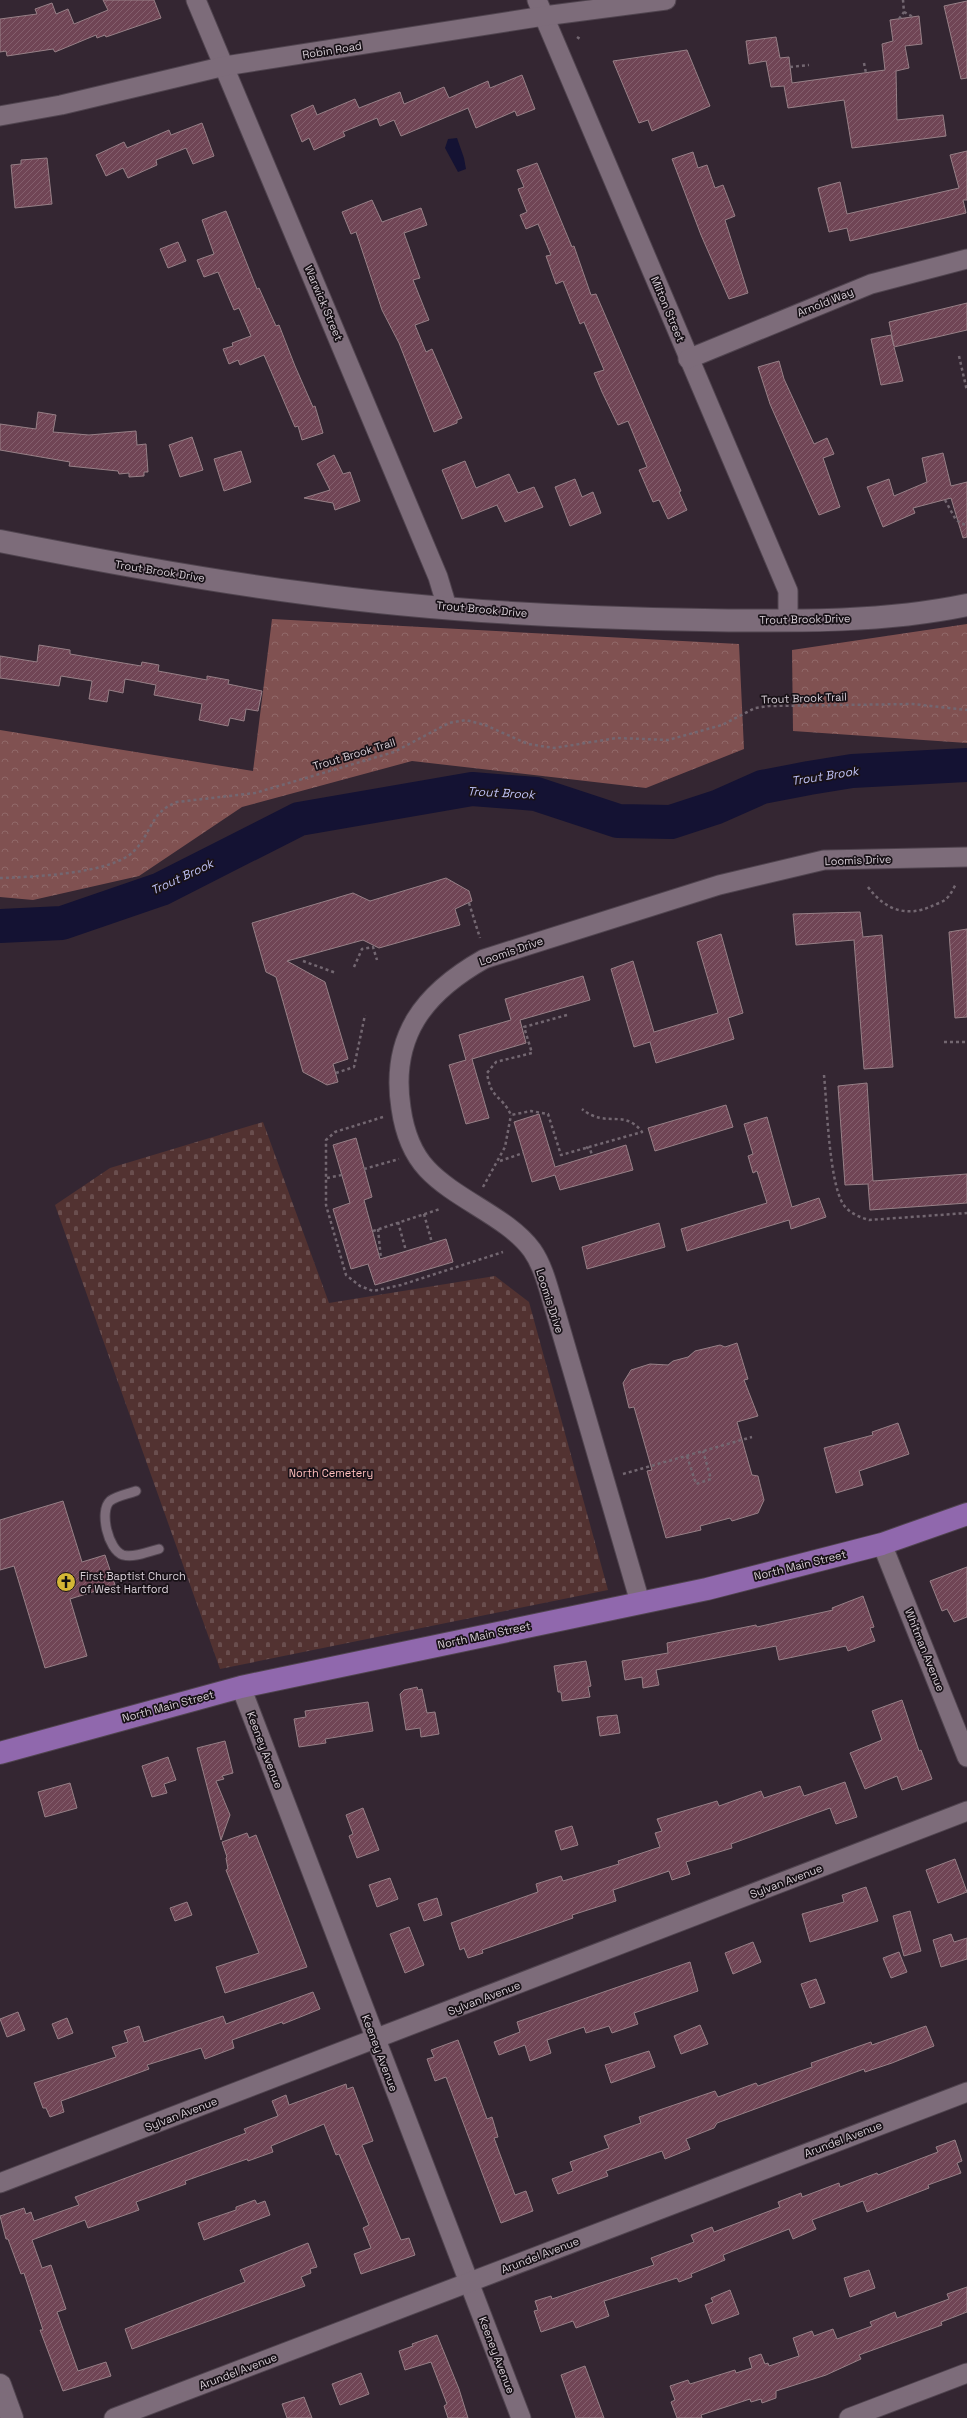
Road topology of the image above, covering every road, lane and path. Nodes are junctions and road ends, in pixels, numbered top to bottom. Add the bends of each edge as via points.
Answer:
1 (196, 0) edge
2 (666, 0) edge
3 (903, 0) edge
4 (541, 8) edge
5 (904, 12) junction
6 (913, 17) dead end
7 (899, 18) dead end
8 (864, 63) dead end
9 (809, 65) dead end
10 (225, 66) junction
11 (790, 67) dead end
12 (866, 73) dead end
13 (0, 116) edge
14 (967, 259) edge
15 (958, 356) dead end
16 (688, 359) junction
17 (967, 391) edge
18 (945, 500) dead end
19 (967, 526) edge
20 (0, 541) edge
21 (967, 605) edge
22 (447, 607) junction
23 (788, 621) junction
24 (967, 710) edge
25 (967, 857) edge
26 (0, 878) edge
27 (956, 884) dead end
28 (868, 887) dead end
29 (469, 902) dead end
30 (480, 938) dead end
31 (378, 960) dead end
32 (304, 961) dead end
33 (354, 967) dead end
34 (336, 973) dead end
35 (365, 1015) dead end
36 (567, 1015) dead end
37 (944, 1042) dead end
38 (967, 1042) edge
39 (336, 1073) dead end
40 (824, 1075) dead end
41 (582, 1109) dead end
42 (510, 1115) junction
43 (384, 1117) dead end
44 (585, 1146) junction
45 (524, 1153) dead end
46 (592, 1155) dead end
47 (399, 1159) dead end
48 (500, 1161) junction
49 (364, 1169) dead end
50 (342, 1175) dead end
51 (327, 1178) junction
52 (484, 1187) dead end
53 (440, 1209) dead end
54 (967, 1213) edge
55 (424, 1214) junction
56 (398, 1222) junction
57 (378, 1229) junction
58 (373, 1231) dead end
59 (432, 1243) dead end
60 (406, 1251) dead end
61 (503, 1252) dead end
62 (381, 1259) dead end
63 (752, 1437) dead end
64 (702, 1451) junction
65 (687, 1456) junction
66 (623, 1474) dead end
67 (136, 1491) dead end
68 (967, 1514) edge
69 (882, 1544) junction
70 (158, 1549) dead end
71 (640, 1602) junction
72 (241, 1687) junction
73 (0, 1753) edge
74 (967, 1757) edge
75 (967, 1810) edge
76 (375, 2040) junction
77 (967, 2092) edge
78 (0, 2183) edge
79 (470, 2282) junction
80 (967, 2373) edge
81 (0, 2385) edge
82 (12, 2418) edge
83 (114, 2418) edge
84 (521, 2418) edge
85 (849, 2418) edge

1 - 10 street, Warwick Street
2 - 4 street, Robin Road
3 - 5 path
4 - 10 street, Robin Road
4 - 16 street, Milton Street
5 - 6 path
5 - 7 path
8 - 12 path
9 - 11 path
10 - 13 street, Robin Road via 61,105
10 - 22 street, Warwick Street via 438,577
14 - 16 street, Arnold Way via 871,284
15 - 17 path
16 - 23 street, Milton Street via 788,591
18 - 19 path via 956,520
20 - 22 main road, Trout Brook Drive via 107,562 305,593
21 - 23 main road, Trout Brook Drive via 880,616
22 - 23 main road, Trout Brook Drive via 599,618
24 - 26 path, Trout Brook Trail via 913,704 769,706 755,708 722,725 668,740 617,738 554,748 528,744 485,725 466,720 449,723 394,752 255,793 177,802 167,806 156,815 143,842 133,853 114,862 69,873
25 - 71 street, Loomis Drive via 824,860 719,885 484,959 460,972 437,990 411,1026 400,1054 398,1092 403,1121 413,1149 426,1168 447,1187 510,1230 532,1250 544,1276
27 - 28 path via 946,900 922,910 904,912 889,907 877,899
29 - 30 path
31 - 33 path via 373,947 362,949
32 - 34 path
35 - 39 path via 354,1067
36 - 42 path via 524,1027 532,1053 496,1062 488,1073 489,1086 494,1097 504,1102
37 - 38 path
40 - 54 path via 835,1183 844,1204 856,1216 869,1220
41 - 44 path via 597,1118 630,1121 642,1132
42 - 44 path via 531,1111 548,1114 561,1155
42 - 48 path
43 - 51 path via 335,1132 326,1140
44 - 46 path via 590,1149
45 - 48 path
47 - 49 path
48 - 52 path
50 - 51 path
51 - 61 path via 326,1205 346,1275 360,1286 373,1291 401,1285
53 - 55 path
55 - 56 path
55 - 59 path
56 - 57 path
56 - 60 path
57 - 58 path
57 - 62 path
63 - 64 path
64 - 65 path
64 - 65 path via 711,1480 696,1484
65 - 66 path
67 - 70 lane via 111,1500 106,1507 106,1523 111,1545 121,1554 132,1556
68 - 69 main road, North Main Street
69 - 71 main road, North Main Street via 706,1589
69 - 74 street, Whitman Avenue
71 - 72 main road, North Main Street
72 - 73 main road, North Main Street
72 - 76 street, Keeney Avenue
75 - 76 street, Sylvan Avenue
76 - 78 street, Sylvan Avenue
76 - 79 street, Keeney Avenue
77 - 79 street, Arundel Avenue
79 - 83 street, Arundel Avenue
79 - 84 street, Keeney Avenue
80 - 85 street
81 - 82 main road

